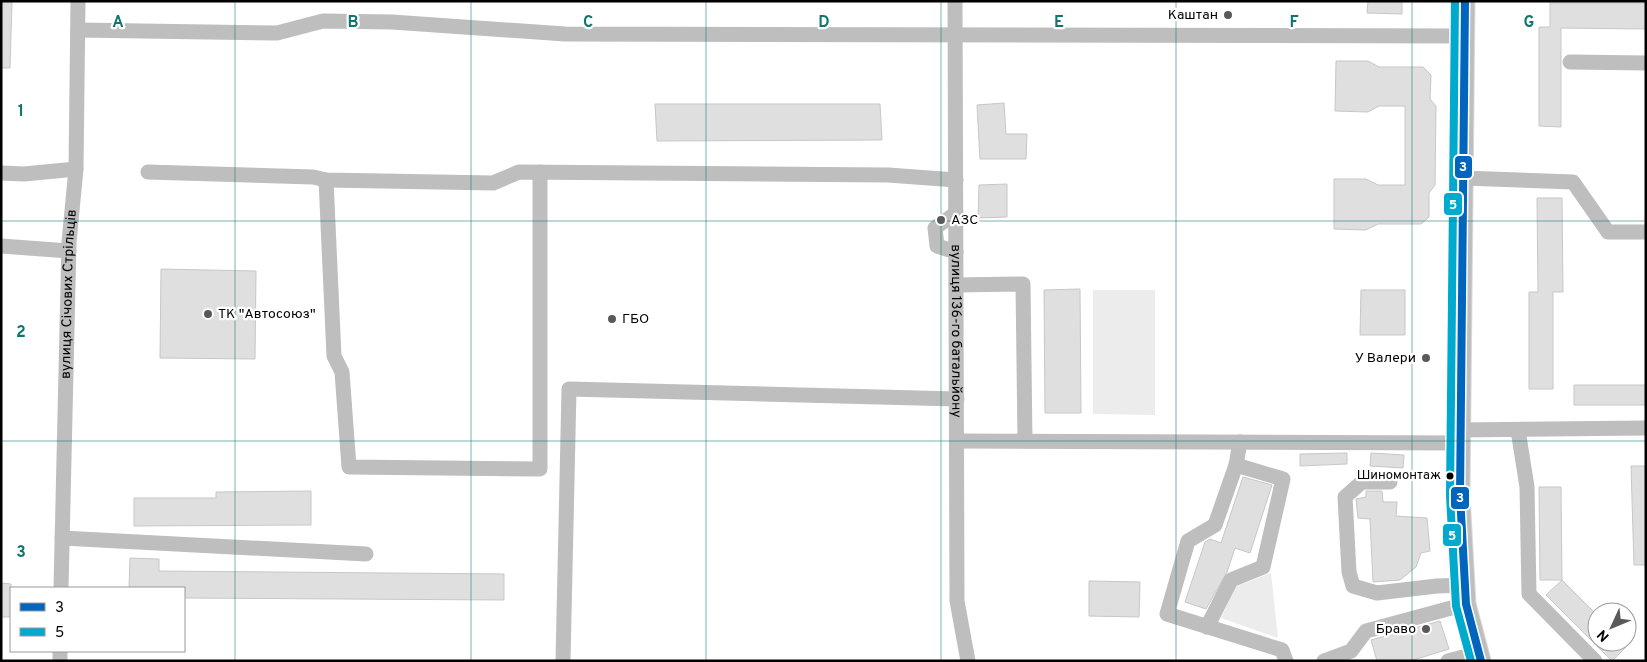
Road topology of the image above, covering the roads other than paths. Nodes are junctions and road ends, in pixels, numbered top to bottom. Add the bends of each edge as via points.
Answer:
1 (78, 1) edge
2 (955, 1) edge
3 (1465, 1) edge
4 (78, 30) junction
5 (956, 35) junction
6 (1464, 36) junction
7 (1570, 62) dead end
8 (1646, 63) edge
9 (76, 169) junction
10 (148, 172) dead end
11 (540, 172) junction
12 (1, 173) edge
13 (1463, 178) junction
14 (326, 180) junction
15 (956, 180) junction
16 (956, 213) junction
17 (1646, 232) edge
18 (1, 246) edge
19 (69, 251) junction
20 (956, 252) junction
21 (956, 286) junction
22 (956, 399) junction
23 (1646, 428) edge
24 (1518, 430) junction
25 (1460, 437) junction
26 (958, 441) junction
27 (1025, 441) junction
28 (1240, 442) junction
29 (1236, 464) junction
30 (1390, 482) dead end
31 (62, 538) junction
32 (366, 554) dead end
33 (61, 587) edge
34 (1465, 594) junction
35 (1207, 627) junction
36 (1479, 657) edge
37 (563, 661) edge
38 (968, 661) edge
39 (1286, 661) edge
40 (1324, 661) edge
41 (1448, 661) edge
42 (1595, 661) edge

1 - 4 street, вулиця Січових Стрільців
2 - 5 street, вулиця 136-го батальйону
3 - 6 main road
4 - 5 street via 277,33 323,21 392,22 565,34
4 - 9 street, вулиця Січових Стрільців
5 - 6 street
5 - 15 street, вулиця 136-го батальйону
6 - 13 main road
7 - 8 street
9 - 12 street
9 - 19 street, вулиця Січових Стрільців
10 - 14 street
11 - 14 street via 519,172 493,183
11 - 14 street via 540,469 349,467 342,372 334,356
11 - 15 street via 888,175
13 - 17 street via 1573,182 1608,232
13 - 25 main road
15 - 16 street, вулиця 136-го батальйону
16 - 20 street, вулиця 136-го батальйону
16 - 20 street via 935,228 937,246
18 - 19 street
19 - 31 street, вулиця Січових Стрільців
20 - 21 street, вулиця 136-го батальйону
21 - 22 street, вулиця 136-го батальйону
21 - 27 street via 1023,284
22 - 26 street, вулиця 136-го батальйону
22 - 37 street via 569,389
23 - 24 street
24 - 25 street
24 - 42 street via 1527,487 1529,594
25 - 28 street
25 - 34 main road
26 - 27 street
26 - 38 street, вулиця 136-го батальйону via 957,601
27 - 28 street
28 - 29 street
29 - 35 street via 1215,524 1188,541 1167,614
29 - 35 street via 1283,479 1262,567 1231,580
30 - 34 street via 1362,482 1345,498 1349,572 1353,586 1377,593 1437,586
31 - 32 street
31 - 33 street, вулиця Січових Стрільців
34 - 36 main road
34 - 40 street via 1366,631 1351,651
35 - 39 street via 1282,650
36 - 41 street

